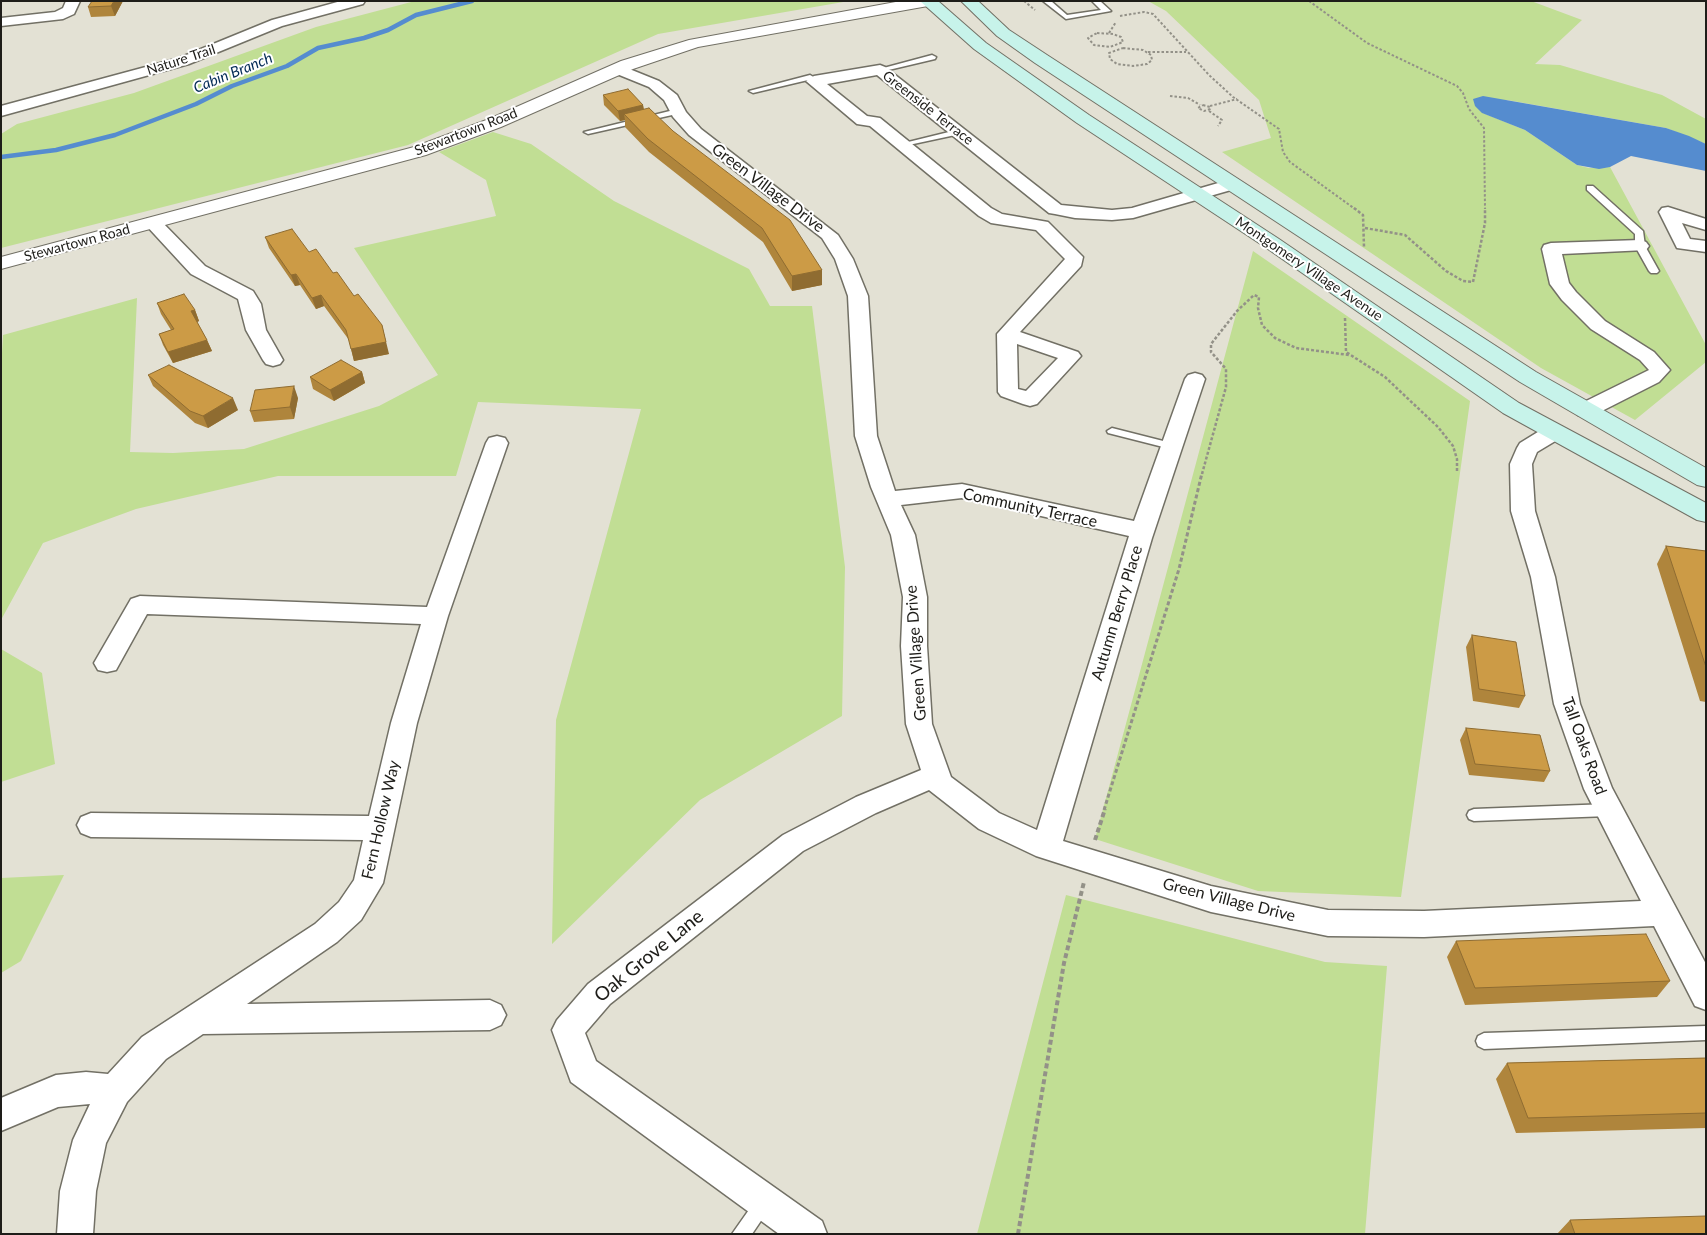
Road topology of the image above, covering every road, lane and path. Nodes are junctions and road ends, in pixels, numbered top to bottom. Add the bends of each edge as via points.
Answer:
1 (73, 1) edge
2 (358, 1) edge
3 (928, 1) edge
4 (969, 1) edge
5 (1024, 1) edge
6 (1046, 1) edge
7 (1095, 1) edge
8 (1309, 1) edge
9 (1038, 12) dead end
10 (1121, 16) junction
11 (1113, 17) dead end
12 (1, 22) edge
13 (1109, 33) junction
14 (1123, 42) junction
15 (1101, 47) junction
16 (1131, 48) junction
17 (1146, 52) junction
18 (1187, 52) junction
19 (1110, 53) junction
20 (932, 57) dead end
21 (617, 69) junction
22 (880, 70) junction
23 (814, 81) junction
24 (753, 91) dead end
25 (1170, 96) dead end
26 (1237, 99) junction
27 (1200, 105) junction
28 (1209, 106) junction
29 (1208, 110) junction
30 (1, 111) edge
31 (678, 111) junction
32 (1218, 126) dead end
33 (588, 132) dead end
34 (957, 132) junction
35 (904, 144) junction
36 (1232, 184) junction
37 (1590, 188) dead end
38 (1198, 194) junction
39 (1056, 209) junction
40 (153, 223) junction
41 (1706, 225) edge
42 (1042, 226) junction
43 (1365, 228) junction
44 (1640, 246) junction
45 (1706, 246) edge
46 (1364, 251) dead end
47 (1, 263) edge
48 (1654, 270) dead end
49 (1345, 316) dead end
50 (1006, 334) dead end
51 (1349, 355) junction
52 (273, 360) dead end
53 (1194, 379) dead end
54 (1586, 410) junction
55 (1112, 432) dead end
56 (1554, 432) junction
57 (497, 443) dead end
58 (1171, 446) junction
59 (1457, 472) dead end
60 (1706, 479) edge
61 (887, 499) junction
62 (1706, 514) edge
63 (1142, 532) junction
64 (436, 616) junction
65 (107, 663) dead end
66 (937, 775) junction
67 (1609, 810) junction
68 (1474, 815) dead end
69 (91, 825) dead end
70 (381, 828) junction
71 (1046, 848) junction
72 (1087, 861) junction
73 (1661, 913) junction
74 (1706, 996) edge
75 (490, 1015) dead end
76 (198, 1019) junction
77 (1706, 1033) edge
78 (1484, 1041) dead end
79 (115, 1091) junction
80 (1, 1115) edge
81 (766, 1201) junction
82 (75, 1234) edge
83 (741, 1234) edge
84 (809, 1234) edge
85 (1018, 1234) edge

1 - 12 street via 69,11 58,16
2 - 30 street, Nature Trail via 293,17 184,61
3 - 21 street, Stewartown Road via 695,43
3 - 38 main road, Montgomery Village Avenue via 980,46 1083,119
4 - 36 main road, Montgomery Village Avenue via 1003,33 1041,60
5 - 9 path
6 - 7 lane via 1066,17 1107,11
8 - 43 path via 1367,43 1457,86 1484,128 1485,223 1473,282 1463,281 1446,271 1405,235
10 - 11 path
10 - 13 path
10 - 18 path via 1151,12
13 - 14 path via 1121,37
13 - 15 path via 1097,33 1088,38 1090,43
14 - 15 path
14 - 16 path
15 - 19 path
16 - 17 path
16 - 19 path
17 - 18 path
17 - 19 path via 1152,58 1150,62 1133,66 1113,62 1108,56
18 - 26 path
20 - 22 lane
21 - 31 street, Green Village Drive via 654,84 671,98
21 - 40 street, Stewartown Road via 495,123 420,151
22 - 23 street, Greenside Terrace
22 - 34 street, Greenside Terrace
23 - 24 lane via 810,76
23 - 35 street via 863,121 874,121
25 - 27 path via 1188,98
26 - 28 path
26 - 43 path via 1279,130 1286,157 1324,189 1358,210 1363,215
27 - 28 path
27 - 29 path via 1199,109
28 - 29 path
29 - 32 path via 1222,120
31 - 33 lane
31 - 61 street, Green Village Drive via 695,132 829,235 844,259 858,296 866,436
34 - 35 lane
34 - 39 street, Greenside Terrace
35 - 42 street via 985,212 997,219
36 - 38 street, Greenside Terrace
36 - 54 main road, Montgomery Village Avenue via 1528,377
37 - 44 lane via 1640,233
38 - 39 street, Greenside Terrace via 1152,208 1112,215
38 - 56 main road, Montgomery Village Avenue via 1511,408
39 - 42 street
40 - 47 street, Stewartown Road
40 - 52 street via 198,270 246,294 256,330
41 - 45 street via 1668,212 1683,244
42 - 50 street via 1074,257 1074,262
43 - 46 path
44 - 48 lane
44 - 54 street via 1551,249 1560,284 1569,296 1598,325 1648,356 1660,370 1652,378
49 - 51 path via 1344,348
51 - 59 path via 1386,377 1438,427 1453,446
51 - 72 path via 1296,348 1274,338 1262,325 1259,297 1254,294 1211,344 1211,352 1226,369 1226,387 1179,569
53 - 58 street, Autumn Berry Place
54 - 60 main road, Montgomery Village Avenue
55 - 58 lane
56 - 62 main road, Montgomery Village Avenue
56 - 67 street, Tall Oaks Road via 1528,448 1521,464 1524,510 1543,577 1567,704
57 - 64 street, Fern Hollow Way
58 - 63 street, Autumn Berry Place
61 - 63 street, Community Terrace via 962,491
61 - 66 street, Green Village Drive via 903,535 915,597 914,646 920,724
63 - 71 street, Autumn Berry Place
64 - 65 street via 140,604
64 - 70 street, Fern Hollow Way via 404,723
66 - 71 street, Green Village Drive via 939,783 989,822
66 - 81 street, Oak Grove Lane via 866,805 793,843 599,994 568,1030 583,1071
67 - 68 lane
67 - 73 street, Tall Oaks Road
69 - 70 street
70 - 76 street, Fern Hollow Way via 368,883 350,911 326,933
71 - 72 street, Green Village Drive
72 - 73 street, Green Village Drive via 1211,899 1328,923 1424,924
72 - 85 path via 1080,905 1064,963
73 - 74 street, Tall Oaks Road
75 - 76 street
76 - 79 street, Fern Hollow Way via 154,1048
77 - 78 lane
79 - 80 street via 86,1088 56,1092
79 - 82 street, Fern Hollow Way via 90,1140 78,1191
81 - 83 lane
81 - 84 street, Oak Grove Lane

